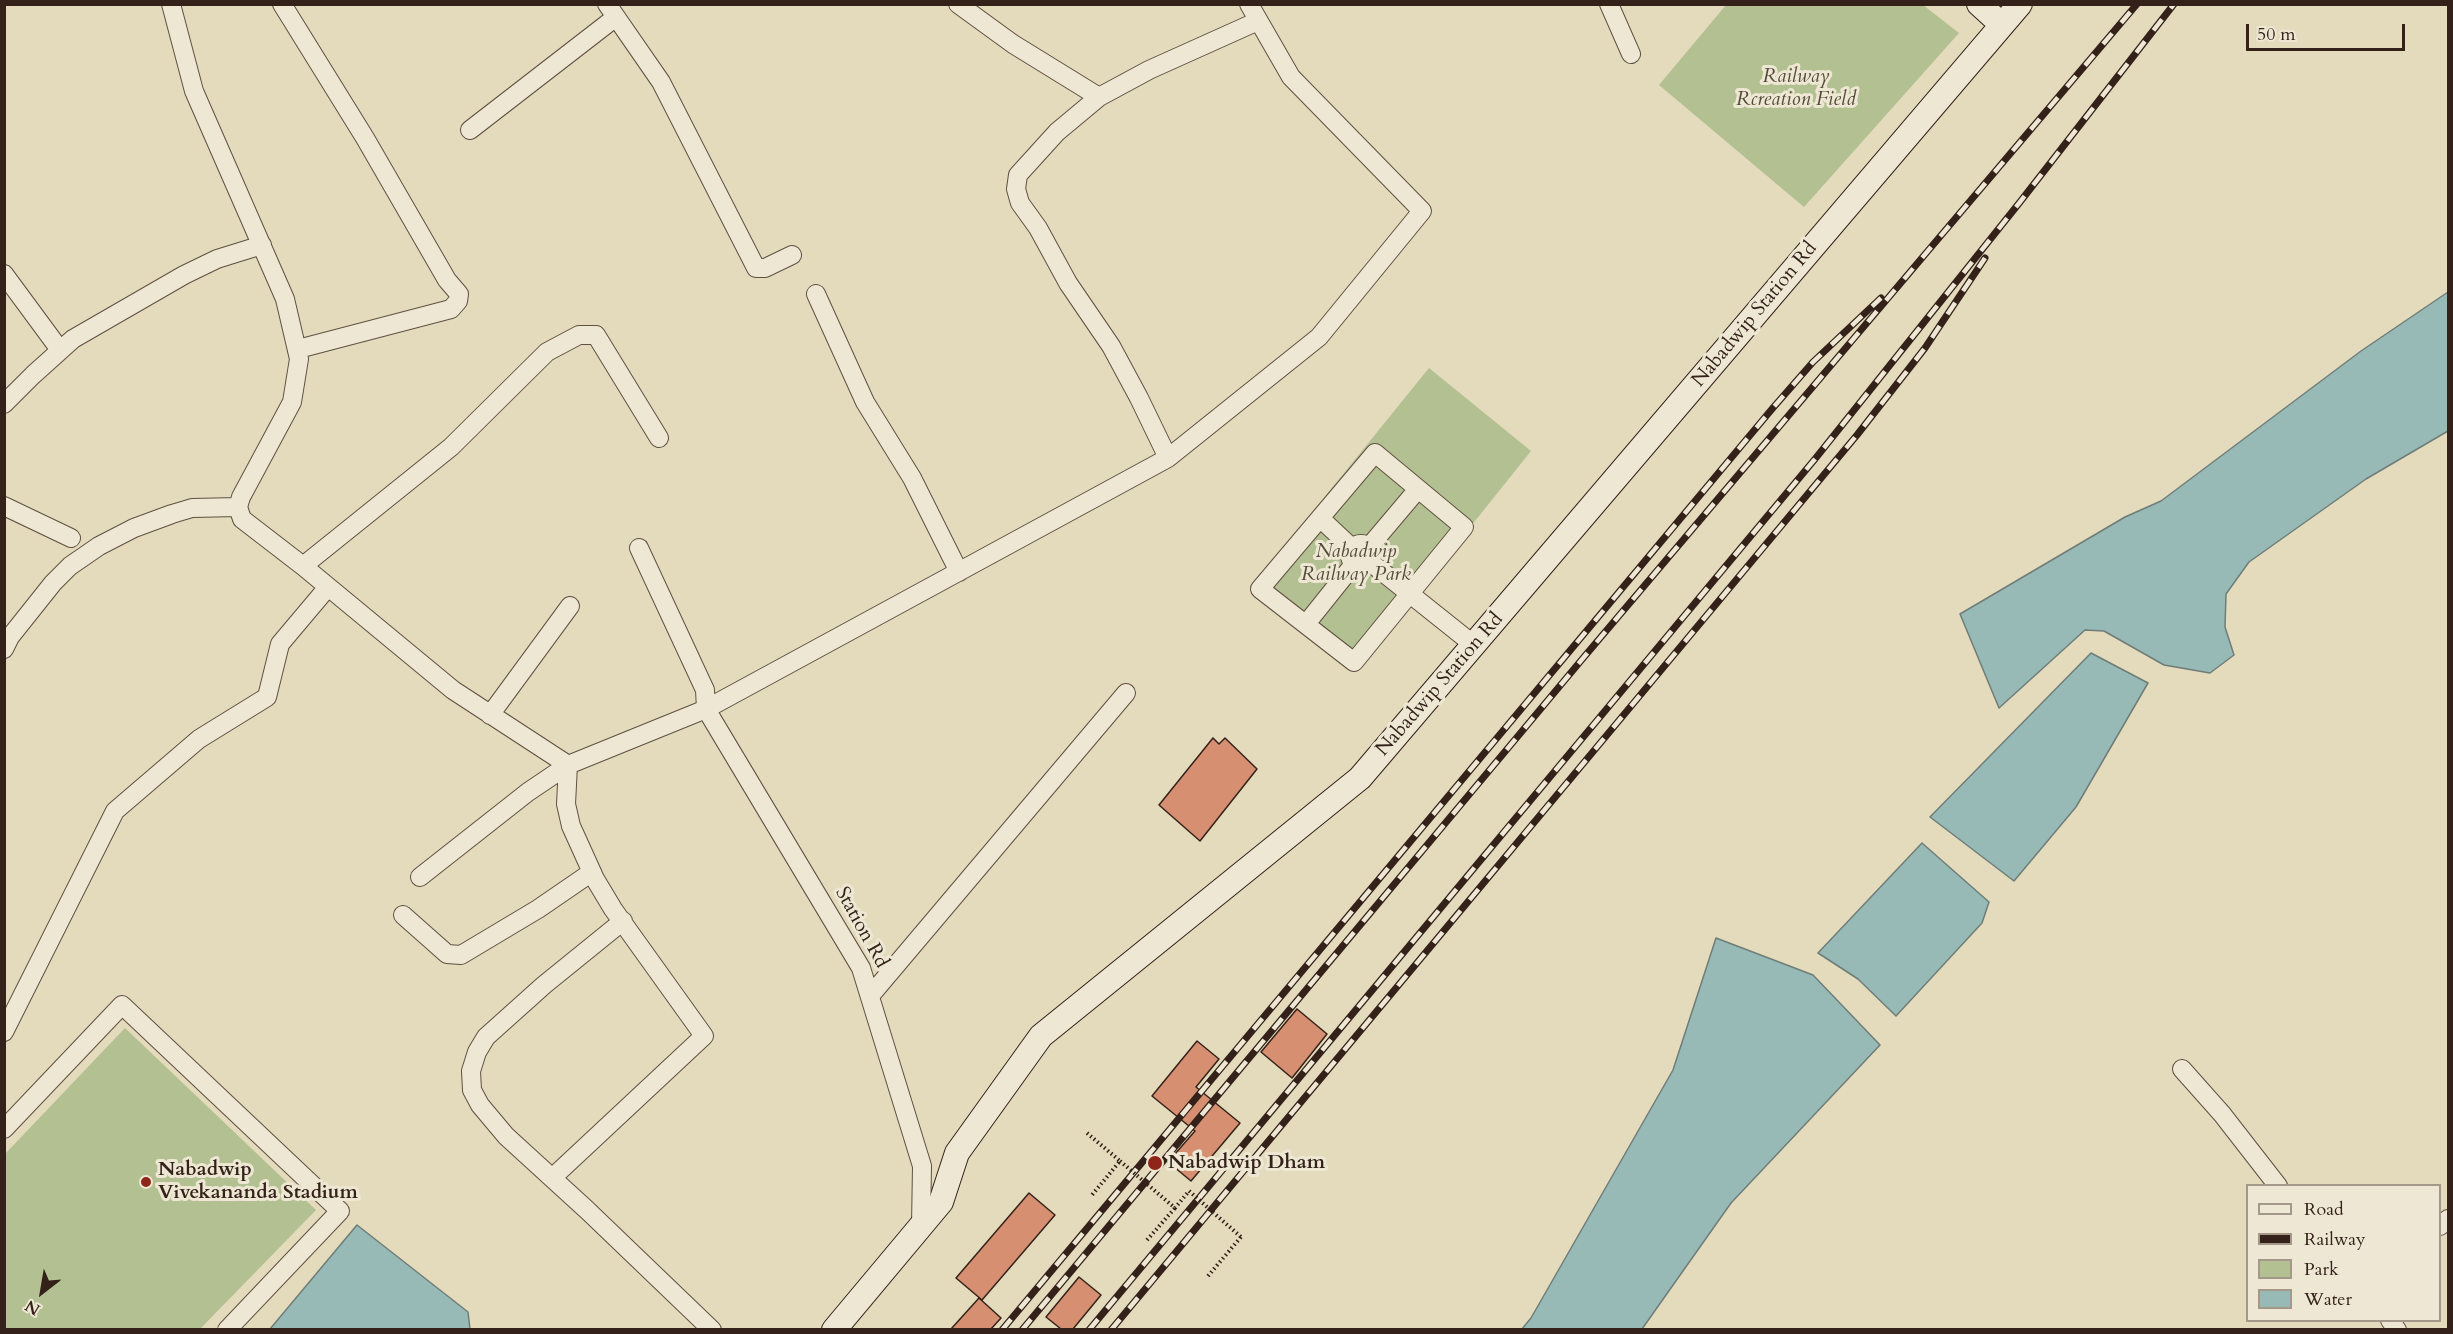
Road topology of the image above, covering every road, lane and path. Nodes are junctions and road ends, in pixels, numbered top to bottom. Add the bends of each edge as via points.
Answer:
1 (171, 4) edge
2 (282, 4) edge
3 (958, 4) edge
4 (1249, 4) edge
5 (1609, 4) edge
6 (1979, 4) edge
7 (2020, 4) edge
8 (612, 11) edge
9 (1258, 21) junction
10 (2002, 25) junction
11 (1631, 54) dead end
12 (1099, 97) junction
13 (470, 130) dead end
14 (262, 244) junction
15 (792, 255) dead end
16 (4, 274) edge
17 (816, 294) dead end
18 (297, 349) junction
19 (60, 350) junction
20 (4, 404) edge
21 (659, 438) dead end
22 (1168, 458) junction
23 (1418, 489) junction
24 (4, 506) edge
25 (238, 507) junction
26 (1320, 518) junction
27 (71, 538) dead end
28 (639, 548) dead end
29 (1361, 555) junction
30 (303, 566) junction
31 (959, 572) junction
32 (328, 587) junction
33 (1410, 592) junction
34 (570, 606) dead end
35 (1306, 624) junction
36 (1474, 645) junction
37 (4, 649) edge
38 (1126, 693) dead end
39 (706, 709) junction
40 (490, 715) junction
41 (568, 765) junction
42 (592, 872) junction
43 (420, 877) dead end
44 (403, 915) dead end
45 (623, 921) junction
46 (870, 996) junction
47 (4, 1032) edge
48 (2182, 1069) dead end
49 (4, 1129) edge
50 (1087, 1133) dead end
51 (1120, 1161) junction
52 (552, 1178) junction
53 (2277, 1184) edge
54 (1092, 1195) dead end
55 (1175, 1208) junction
56 (921, 1226) junction
57 (1147, 1240) dead end
58 (1208, 1276) dead end
59 (227, 1329) edge
60 (712, 1329) edge
61 (834, 1329) edge

1 - 14 street via 194,91
2 - 18 street via 459,294 451,309
3 - 12 street via 1013,44
4 - 9 street
5 - 11 street
6 - 10 main road
7 - 10 main road, Nabadwip Station Rd
8 - 13 street
8 - 15 street via 661,82 756,268 765,268
9 - 12 street
9 - 22 street via 1291,77 1422,211 1319,337
10 - 36 main road, Nabadwip Station Rd
12 - 22 street via 1057,132 1018,176 1016,189 1020,203 1122,367
14 - 18 street via 285,299
14 - 19 street via 216,259 184,275
16 - 19 street
17 - 31 street via 865,402 912,478
18 - 25 street via 292,402
19 - 20 street
21 - 30 street via 596,335 579,335 548,352 451,447
22 - 31 street
23 - 26 street via 1375,453
23 - 29 street
23 - 33 street via 1464,527
24 - 27 street
25 - 30 street via 242,519
25 - 37 street via 192,508 134,528 99,546 53,583
26 - 29 street
26 - 35 street via 1260,590
28 - 39 street, Station Rd via 705,690
29 - 33 street
29 - 35 street
30 - 32 street
31 - 39 street
32 - 40 street via 453,690
32 - 47 street via 280,644 267,697 199,739 115,811
33 - 35 street via 1354,662
33 - 36 street
34 - 40 street
36 - 56 main road, Nabadwip Station Rd via 1360,778 1041,1036 957,1153 941,1202
38 - 46 street
39 - 41 street
39 - 46 street, Station Rd via 861,968
40 - 41 street
41 - 42 street via 566,804 571,826
41 - 43 street
42 - 44 street via 461,955 447,954
42 - 45 street
45 - 52 street via 704,1035
45 - 52 street via 486,1037 471,1071 472,1090 489,1117
46 - 56 street, Station Rd via 922,1166
48 - 53 street
49 - 59 street via 122,1005 340,1210
50 - 51 path
51 - 54 path
51 - 55 path, bridge
52 - 60 street
55 - 57 path
55 - 58 path, bridge via 1189,1191 1241,1238
56 - 61 main road, Nabadwip Station Rd

